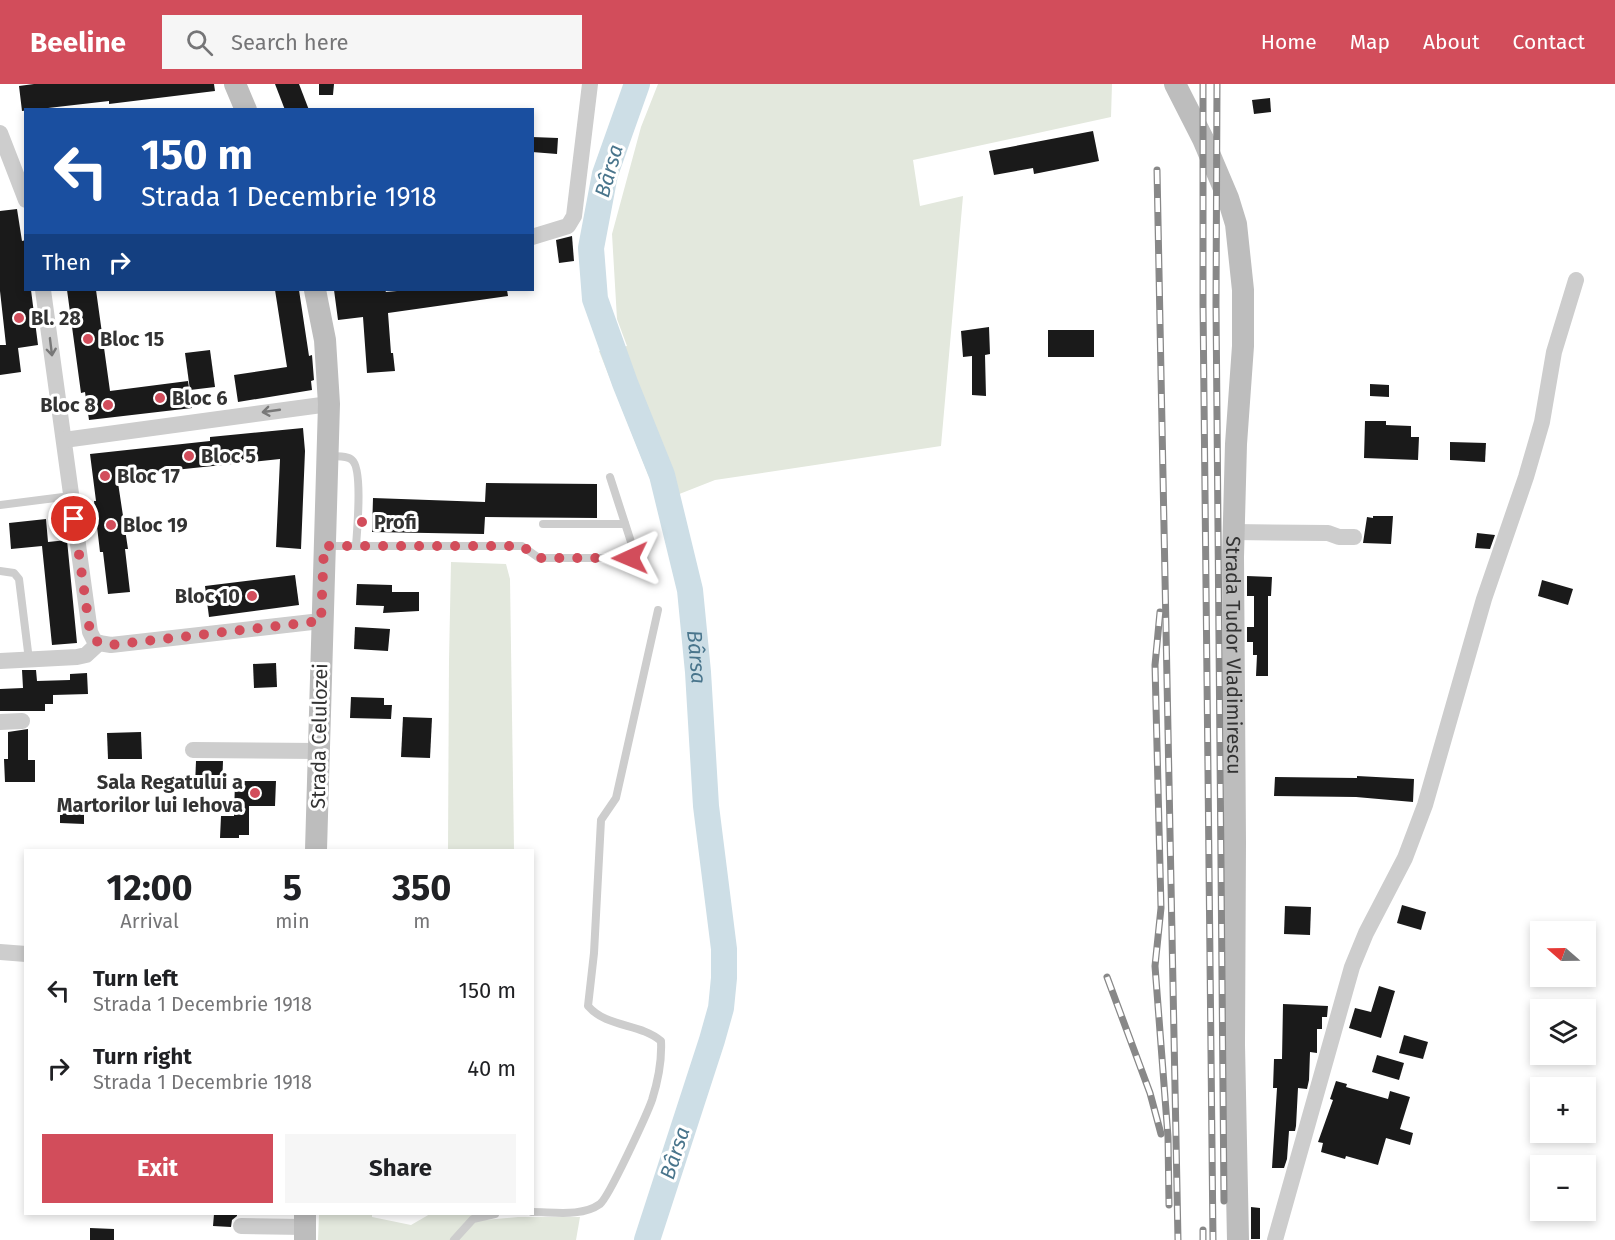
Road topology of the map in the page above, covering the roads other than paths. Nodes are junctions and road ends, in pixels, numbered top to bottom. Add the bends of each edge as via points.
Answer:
1 (235, 84) edge
2 (590, 84) edge
3 (1175, 84) edge
4 (245, 108) edge
5 (0, 133) edge
6 (24, 195) edge
7 (534, 236) edge
8 (1576, 280) dead end
9 (43, 291) edge
10 (315, 291) edge
11 (328, 404) junction
12 (64, 440) junction
13 (327, 456) junction
14 (610, 477) dead end
15 (71, 496) junction
16 (0, 504) edge
17 (543, 524) dead end
18 (625, 524) junction
19 (1233, 532) junction
20 (1354, 537) dead end
21 (324, 546) junction
22 (356, 546) junction
23 (0, 571) edge
24 (658, 610) dead end
25 (321, 621) junction
26 (99, 643) junction
27 (29, 660) junction
28 (0, 662) edge
29 (0, 722) edge
30 (22, 722) dead end
31 (193, 750) dead end
32 (318, 751) junction
33 (316, 849) edge
34 (0, 952) edge
35 (24, 954) edge
36 (534, 1212) edge
37 (491, 1215) edge
38 (241, 1226) dead end
39 (305, 1227) edge
40 (454, 1240) edge
41 (1238, 1240) edge
42 (1275, 1240) edge

1 - 4 main road
2 - 7 street via 574,216 568,226
3 - 19 main road, Strada Tudor Vladimirescu via 1228,198 1240,253 1243,346
5 - 6 street
8 - 42 street via 1554,352 1542,422 1484,599 1425,806 1398,874 1366,933 1344,992
9 -> 12 street
10 - 11 main road, Strada Celulozei via 325,340
11 -> 12 street
11 - 13 main road, Strada Celulozei
12 - 15 street
13 - 21 main road, Strada Celulozei
13 - 22 lane via 355,462
14 - 18 lane
15 - 16 lane
15 - 26 street via 90,632
17 - 18 lane
18 - 22 lane via 633,548 633,554 626,559 539,558 522,546
19 - 20 street via 1328,532
19 - 41 main road, Strada Tudor Vladimirescu
21 - 22 lane
21 - 25 main road, Strada Celulozei
23 - 27 lane via 14,573 20,579
24 - 36 lane via 616,798 601,820 588,1006 604,1019 651,1032 661,1041 662,1058 651,1102 602,1203 586,1212
25 - 26 street via 111,645
25 - 32 main road, Strada Celulozei
26 - 27 street via 86,655
27 - 28 street
29 - 30 street
31 - 32 street
32 - 33 main road, Strada Celulozei
34 - 35 street
37 - 40 lane via 473,1219
38 - 39 street

